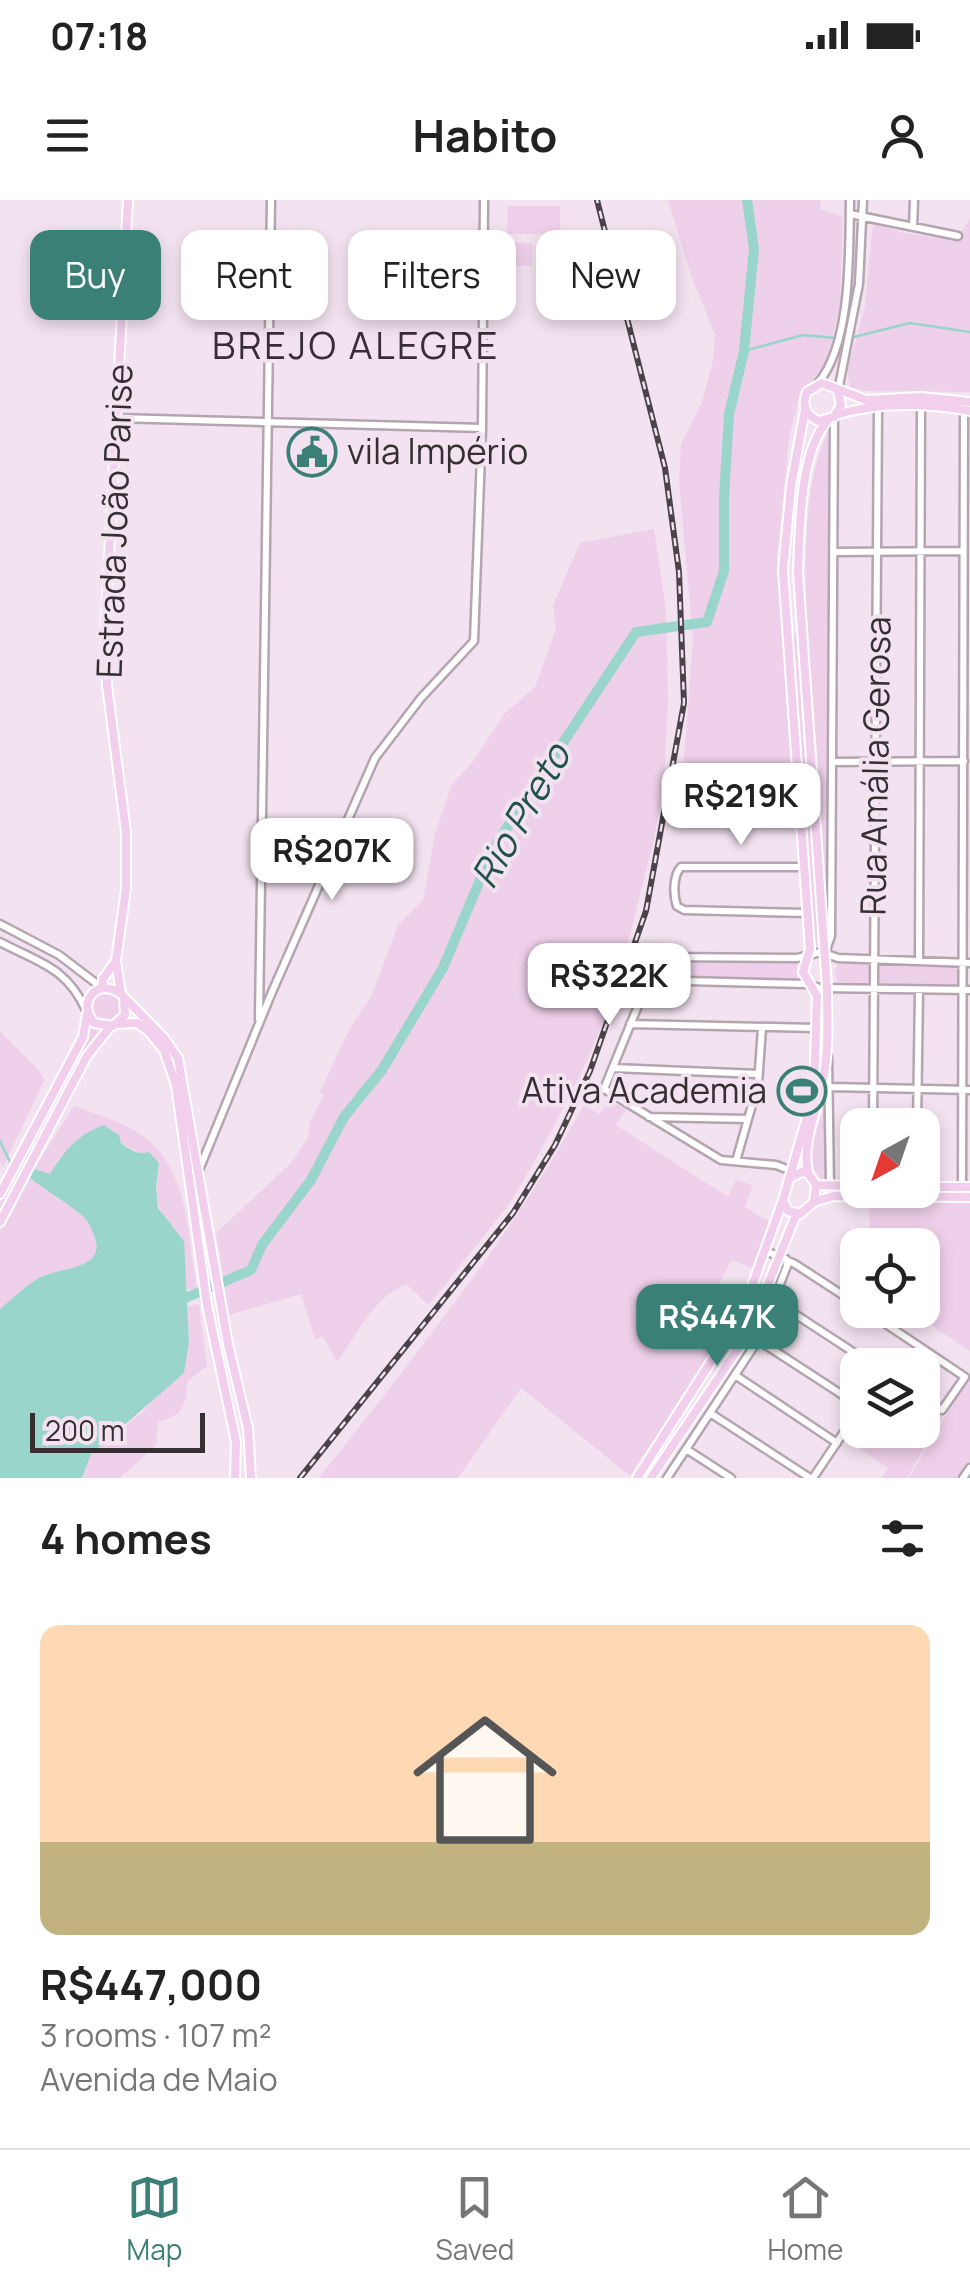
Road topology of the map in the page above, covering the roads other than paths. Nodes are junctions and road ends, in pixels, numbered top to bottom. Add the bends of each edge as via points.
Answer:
1 (128, 200) edge
2 (271, 200) edge
3 (484, 200) edge
4 (850, 200) edge
5 (863, 200) edge
6 (914, 200) edge
7 (850, 214) junction
8 (862, 217) junction
9 (914, 227) junction
10 (958, 236) dead end
11 (818, 384) junction
12 (838, 391) junction
13 (921, 406) junction
14 (878, 407) junction
15 (968, 407) edge
16 (805, 410) junction
17 (116, 418) junction
18 (833, 418) junction
19 (267, 423) junction
20 (482, 428) junction
21 (967, 518) edge
22 (962, 550) junction
23 (920, 551) junction
24 (834, 552) junction
25 (878, 552) junction
26 (966, 589) edge
27 (967, 725) edge
28 (964, 761) junction
29 (832, 762) junction
30 (874, 762) junction
31 (919, 762) junction
32 (967, 796) edge
33 (813, 805) junction
34 (799, 816) junction
35 (689, 822) dead end
36 (815, 832) junction
37 (803, 867) junction
38 (806, 912) junction
39 (0, 924) edge
40 (0, 942) edge
41 (824, 952) junction
42 (808, 955) junction
43 (874, 960) junction
44 (116, 961) junction
45 (918, 961) junction
46 (966, 963) edge
47 (652, 969) junction
48 (648, 980) junction
49 (663, 980) junction
50 (101, 983) junction
51 (810, 986) junction
52 (827, 988) junction
53 (874, 988) junction
54 (919, 990) junction
55 (966, 990) edge
56 (123, 996) junction
57 (87, 1012) junction
58 (630, 1024) junction
59 (114, 1025) junction
60 (259, 1026) junction
61 (762, 1028) junction
62 (816, 1028) junction
63 (828, 1048) junction
64 (612, 1068) junction
65 (759, 1074) junction
66 (830, 1083) junction
67 (875, 1088) junction
68 (918, 1088) junction
69 (966, 1090) edge
70 (874, 1108) edge
71 (917, 1108) edge
72 (648, 1117) junction
73 (748, 1120) junction
74 (794, 1158) junction
75 (736, 1162) junction
76 (760, 1163) junction
77 (199, 1170) junction
78 (791, 1174) junction
79 (808, 1174) junction
80 (816, 1185) junction
81 (830, 1186) junction
82 (840, 1186) edge
83 (940, 1188) edge
84 (940, 1192) edge
85 (966, 1192) edge
86 (0, 1194) edge
87 (840, 1195) edge
88 (783, 1200) junction
89 (814, 1202) junction
90 (796, 1215) junction
91 (0, 1222) edge
92 (766, 1251) junction
93 (782, 1257) junction
94 (840, 1294) edge
95 (775, 1300) junction
96 (892, 1328) edge
97 (758, 1340) junction
98 (847, 1348) edge
99 (923, 1348) edge
100 (940, 1360) edge
101 (734, 1375) junction
102 (840, 1396) edge
103 (940, 1409) edge
104 (710, 1413) junction
105 (665, 1435) junction
106 (840, 1437) edge
107 (676, 1440) junction
108 (836, 1443) junction
109 (686, 1449) junction
110 (970, 1469) edge
111 (235, 1478) edge
112 (251, 1478) edge
113 (637, 1478) edge
114 (651, 1478) edge
115 (667, 1478) edge
116 (731, 1478) edge
117 (812, 1478) edge
118 (963, 1478) edge

1 - 17 main road, Estrada João Parise
2 - 19 street
3 - 20 street
4 - 7 street
5 - 8 street
6 - 9 street
7 - 8 street
7 - 11 street via 839,330
8 - 9 street
8 - 12 street via 859,284
9 - 10 street
11 - 12 main road
11 - 16 main road via 806,392
12 - 15 main road via 866,400 921,396
12 - 18 main road via 841,406
13 - 14 main road
13 - 15 main road
13 - 23 street
14 - 18 main road
14 - 25 street, Rua Amália Gerosa
15 - 21 street
16 - 18 main road via 814,419
16 - 34 main road via 783,570
17 - 19 street
17 - 44 main road, Estrada João Parise via 104,632 126,832 126,902
18 - 24 street
18 - 33 main road via 812,444 799,553
19 - 20 street
19 - 60 street
20 - 60 street via 474,641 375,758
21 - 22 street
22 - 23 street
22 - 26 street
23 - 25 street
23 - 31 street
24 - 25 street
24 - 29 street
25 - 30 street, Rua Amália Gerosa
26 - 27 street
27 - 28 street
28 - 31 street
28 - 32 street
29 - 30 street
29 - 41 street via 831,936
30 - 31 street
30 - 43 street, Rua Amália Gerosa
31 - 45 street
32 - 46 street
33 - 34 main road
33 - 36 main road
34 - 35 street
34 - 36 main road
34 - 37 main road
36 - 41 main road
37 - 38 main road
37 - 38 street via 681,866 677,906
38 - 42 main road
39 - 50 street
40 - 57 street via 64,975
41 - 42 street
41 - 43 street
41 - 52 main road
42 - 47 street via 658,956
42 - 51 main road via 804,972
43 - 45 street
43 - 53 street, Rua Amália Gerosa
44 - 50 main road, Estrada João Parise
44 - 56 main road, Estrada João Parise
45 - 46 street
46 - 55 street
47 - 48 street
47 - 49 street
48 - 49 street
48 - 58 street
49 - 51 street
50 - 56 main road
50 - 57 main road
51 - 52 street
51 - 62 main road via 817,996
52 - 53 street
52 - 63 main road
53 - 54 street
53 - 67 street, Rua Amália Gerosa
54 - 55 street
54 - 68 street
55 - 69 street
56 - 59 main road via 125,1015
56 - 77 main road via 178,1058
57 - 59 main road via 94,1023
57 - 86 main road via 83,1037
58 - 61 street
58 - 64 street
59 - 91 main road via 87,1056
59 - 111 main road via 137,1023 157,1041 176,1085 206,1305 236,1442
60 - 77 street
61 - 62 street
61 - 65 street
62 - 74 main road via 814,1094
63 - 66 street
63 - 79 main road via 806,1148
64 - 65 street
64 - 72 street via 604,1089
65 - 73 street
66 - 67 street
66 - 81 street
67 - 68 street
67 - 70 street, Rua Amália Gerosa
68 - 69 street
68 - 71 street
69 - 85 street
72 - 73 street
72 - 75 street via 721,1160
73 - 75 street
74 - 76 street
74 - 78 main road
75 - 76 street
76 - 78 street
77 - 112 main road via 248,1428
78 - 79 main road
78 - 88 main road
79 - 80 main road
80 - 81 main road
80 - 89 main road
81 - 82 main road
83 - 85 main road
84 - 85 main road
87 - 89 main road
88 - 90 main road
88 - 92 main road
89 - 90 main road
90 - 93 main road
92 - 93 street
92 - 105 main road via 743,1311
93 - 94 street
93 - 95 street via 787,1266
93 - 107 main road via 748,1334
95 - 97 street
95 - 98 street
96 - 99 street
97 - 101 street
97 - 102 street
100 - 103 street via 965,1376
101 - 104 street
101 - 108 street
104 - 109 street
104 - 117 street
105 - 107 main road
105 - 113 main road
106 - 108 street
107 - 114 main road
108 - 117 street
109 - 115 street
109 - 116 street
110 - 118 street

